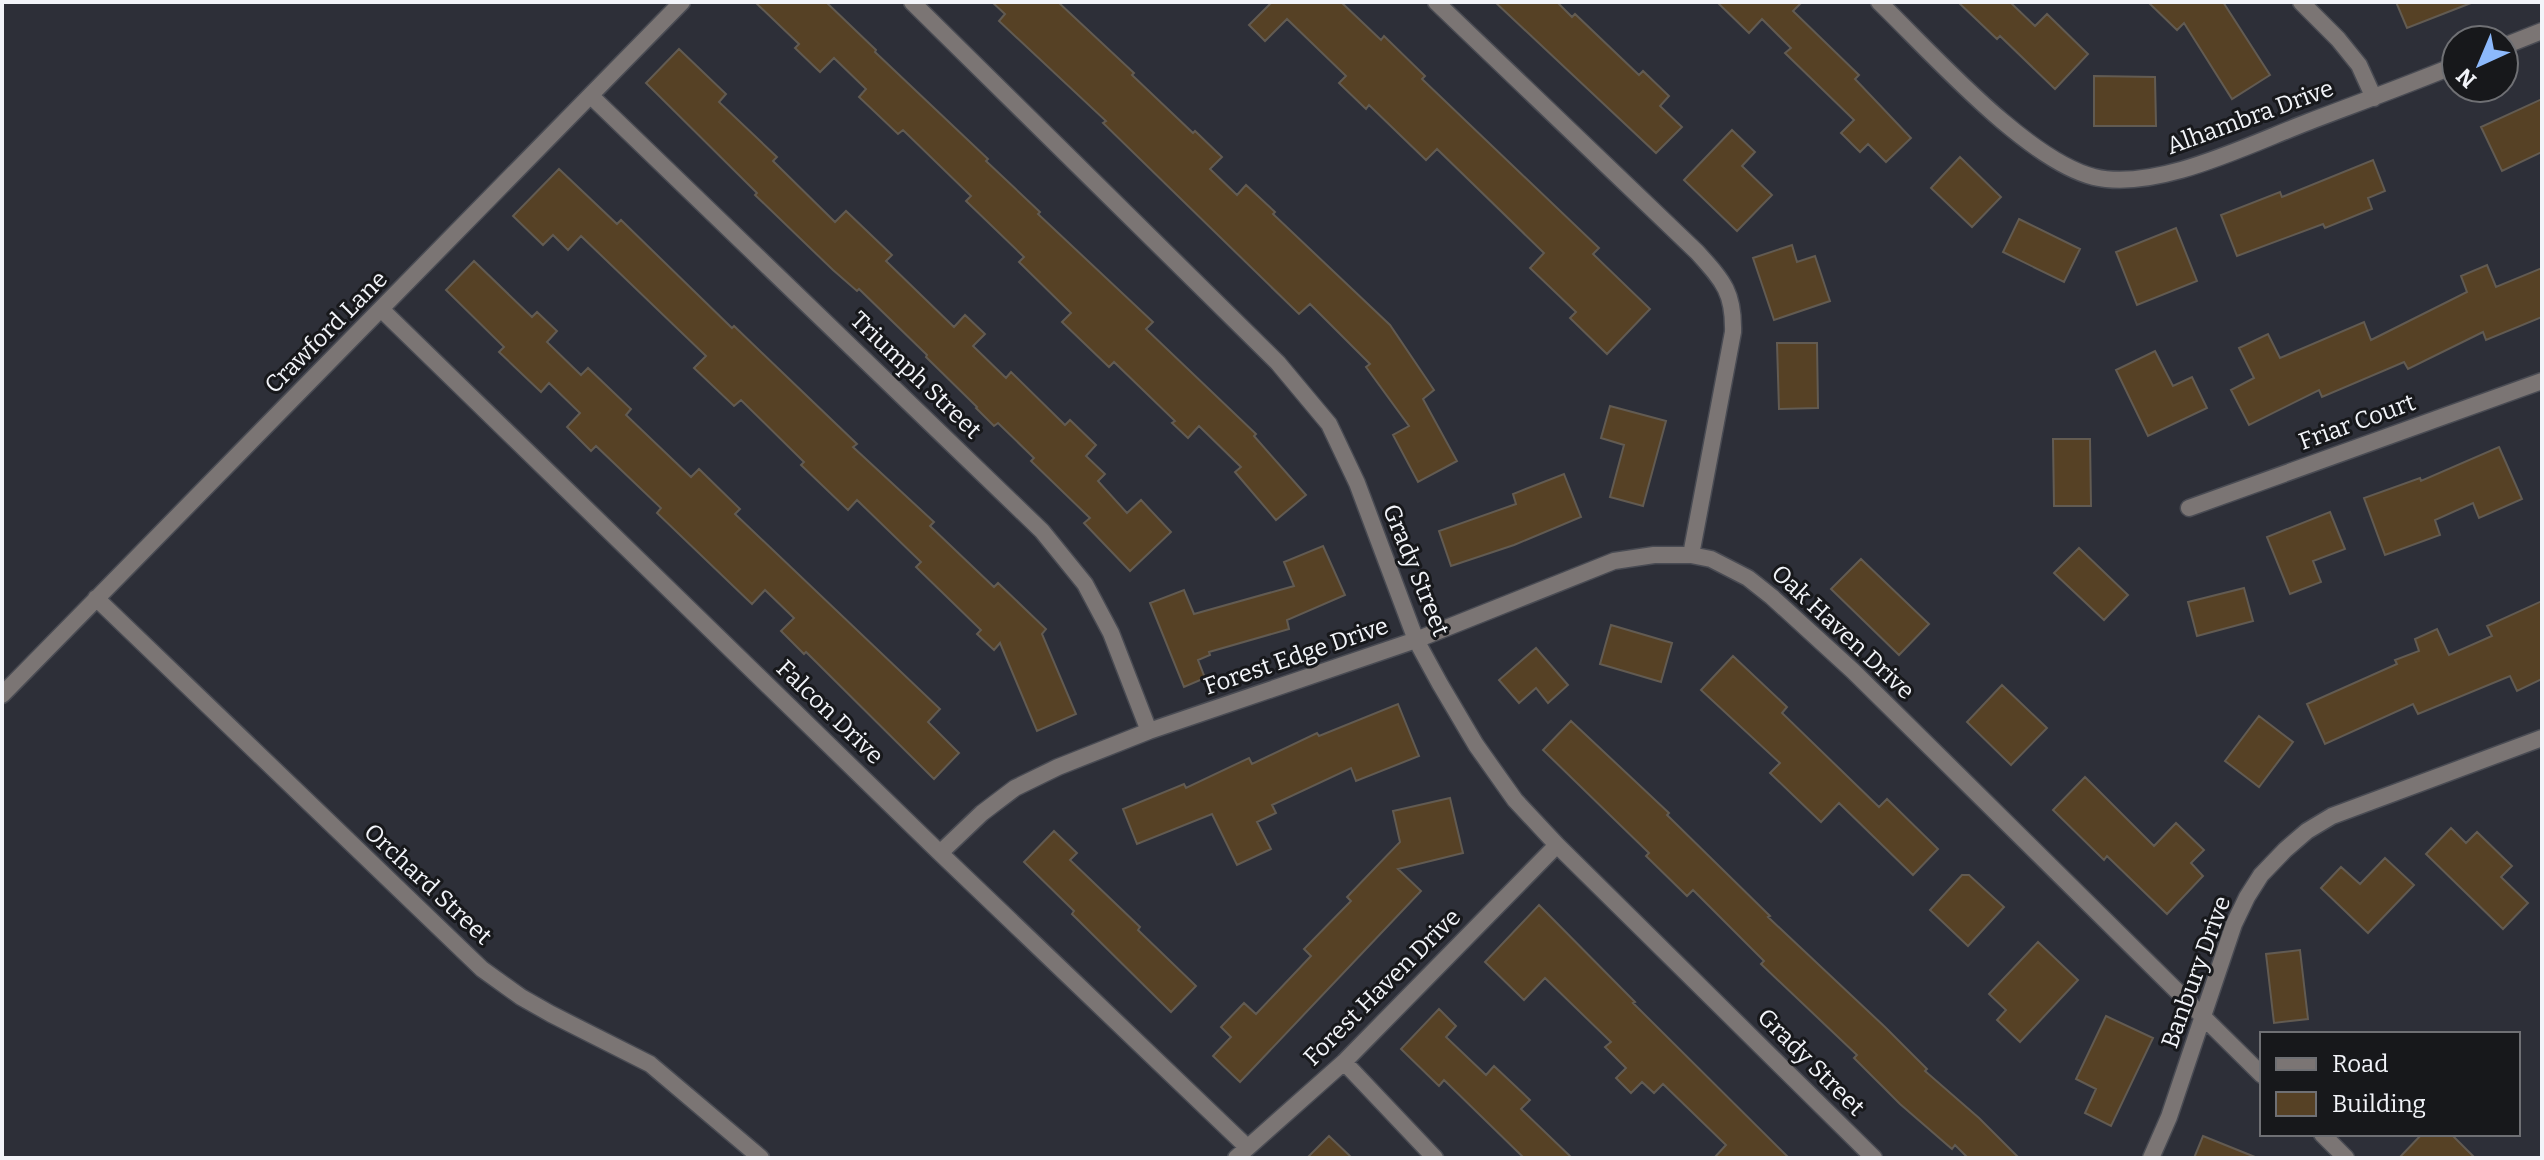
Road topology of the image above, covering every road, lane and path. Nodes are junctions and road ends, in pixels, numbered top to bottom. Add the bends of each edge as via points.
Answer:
1 (682, 2) edge
2 (912, 2) edge
3 (1436, 2) edge
4 (1879, 2) edge
5 (2301, 2) edge
6 (2542, 31) edge
7 (2520, 40) edge
8 (2440, 71) edge
9 (591, 96) junction
10 (2374, 98) junction
11 (382, 310) junction
12 (2542, 381) edge
13 (2189, 508) dead end
14 (1691, 555) junction
15 (96, 598) junction
16 (1416, 640) junction
17 (2, 695) edge
18 (1149, 731) junction
19 (2542, 738) edge
20 (1557, 845) junction
21 (940, 853) junction
22 (2204, 1018) junction
23 (1344, 1062) junction
24 (2260, 1073) edge
25 (2324, 1136) edge
26 (1241, 1152) edge
27 (761, 1158) edge
28 (1435, 1158) edge
29 (1874, 1158) edge
30 (2151, 1158) edge
31 (2346, 1158) edge

1 - 9 street, Crawford Lane
2 - 16 street, Grady Street via 1278,363 1329,424
3 - 14 street via 1721,279 1733,308 1733,332
4 - 10 street, Alhambra Drive via 2017,132 2048,156 2094,177 2127,181 2182,170
5 - 10 street via 2359,65
6 - 7 street
8 - 10 street, Alhambra Drive
9 - 11 street, Crawford Lane
9 - 18 street, Triumph Street via 1042,531 1085,584 1111,633
11 - 15 street, Crawford Lane
11 - 21 street, Falcon Drive
12 - 13 street, Friar Court
14 - 16 street, Forest Edge Drive via 1614,561
14 - 22 street, Oak Haven Drive via 1748,578 1784,608
15 - 17 street, Crawford Lane
15 - 27 street, Orchard Street via 482,969 551,1014 650,1064
16 - 18 street, Forest Edge Drive
16 - 20 street, Grady Street via 1476,745 1515,800
18 - 21 street, Forest Edge Drive via 1015,788
19 - 22 street, Banbury Drive via 2332,816 2307,831 2261,875 2247,897
20 - 23 street, Forest Haven Drive
20 - 29 street, Grady Street
21 - 26 street, Falcon Drive
22 - 24 street, Oak Haven Drive
22 - 30 street, Banbury Drive
23 - 26 street, Forest Haven Drive
23 - 28 street
25 - 31 street

